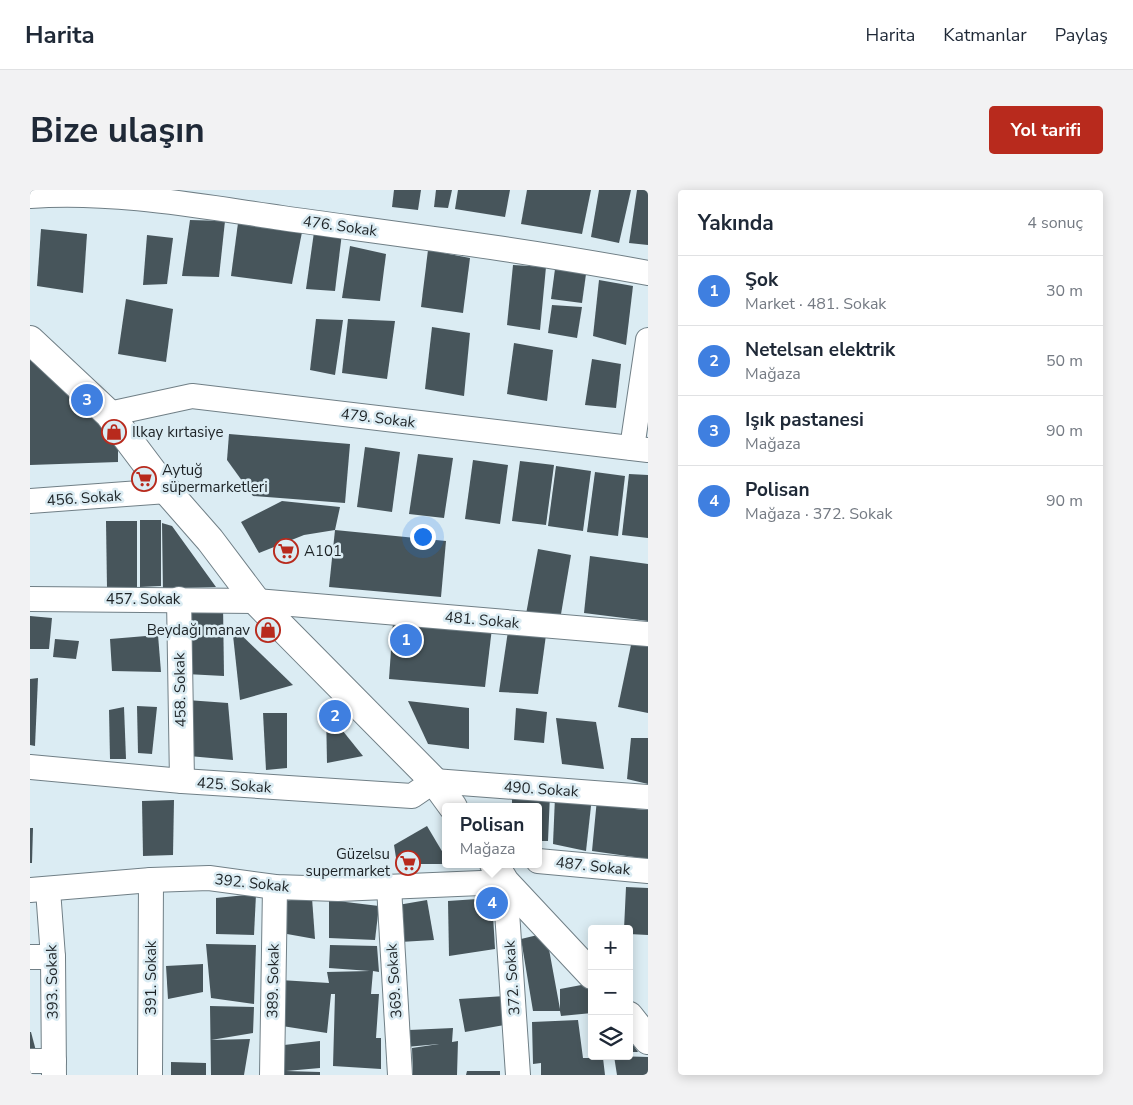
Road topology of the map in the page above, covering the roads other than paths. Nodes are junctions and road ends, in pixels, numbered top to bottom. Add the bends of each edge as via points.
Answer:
1 (152, 195) edge
2 (30, 196) edge
3 (648, 273) edge
4 (30, 340) edge
5 (648, 340) edge
6 (110, 414) junction
7 (640, 449) edge
8 (167, 492) junction
9 (30, 501) edge
10 (30, 598) edge
11 (178, 599) junction
12 (256, 601) junction
13 (648, 634) edge
14 (30, 767) edge
15 (182, 781) junction
16 (434, 781) junction
17 (648, 797) edge
18 (450, 803) edge
19 (542, 861) edge
20 (648, 871) edge
21 (500, 873) edge
22 (151, 880) junction
23 (275, 887) junction
24 (389, 887) junction
25 (39, 890) edge
26 (42, 957) edge
27 (588, 971) edge
28 (633, 1016) edge
29 (648, 1018) edge
30 (633, 1020) edge
31 (648, 1040) edge
32 (30, 1061) edge
33 (54, 1068) edge
34 (150, 1075) edge
35 (272, 1075) edge
36 (400, 1075) edge
37 (518, 1075) edge

1 - 2 street, 476. Sokak via 70,192
1 - 3 street, 476. Sokak via 548,254
4 - 6 street
5 - 7 street
6 - 7 street, 479. Sokak via 192,396
6 - 8 street
8 - 9 street, 456. Sokak
8 - 12 street via 210,540
10 - 11 street, 457. Sokak
11 - 12 street, 457. Sokak
11 - 15 street, 458. Sokak
12 - 13 street, 481. Sokak
12 - 16 street
14 - 15 street, 425. Sokak
15 - 16 street, 425. Sokak via 412,796
16 - 17 street, 490. Sokak
16 - 18 street
19 - 20 street, 487. Sokak
21 - 24 street, 392. Sokak
21 - 27 street
21 - 37 street, 372. Sokak
22 - 23 street, 392. Sokak via 209,878
22 - 25 street, 392. Sokak
22 - 34 street, 391. Sokak
23 - 24 street, 392. Sokak
23 - 35 street, 389. Sokak
24 - 36 street, 369. Sokak
25 - 26 street, 393. Sokak
26 - 33 street, 393. Sokak
28 - 29 street
30 - 31 street
32 - 33 street

